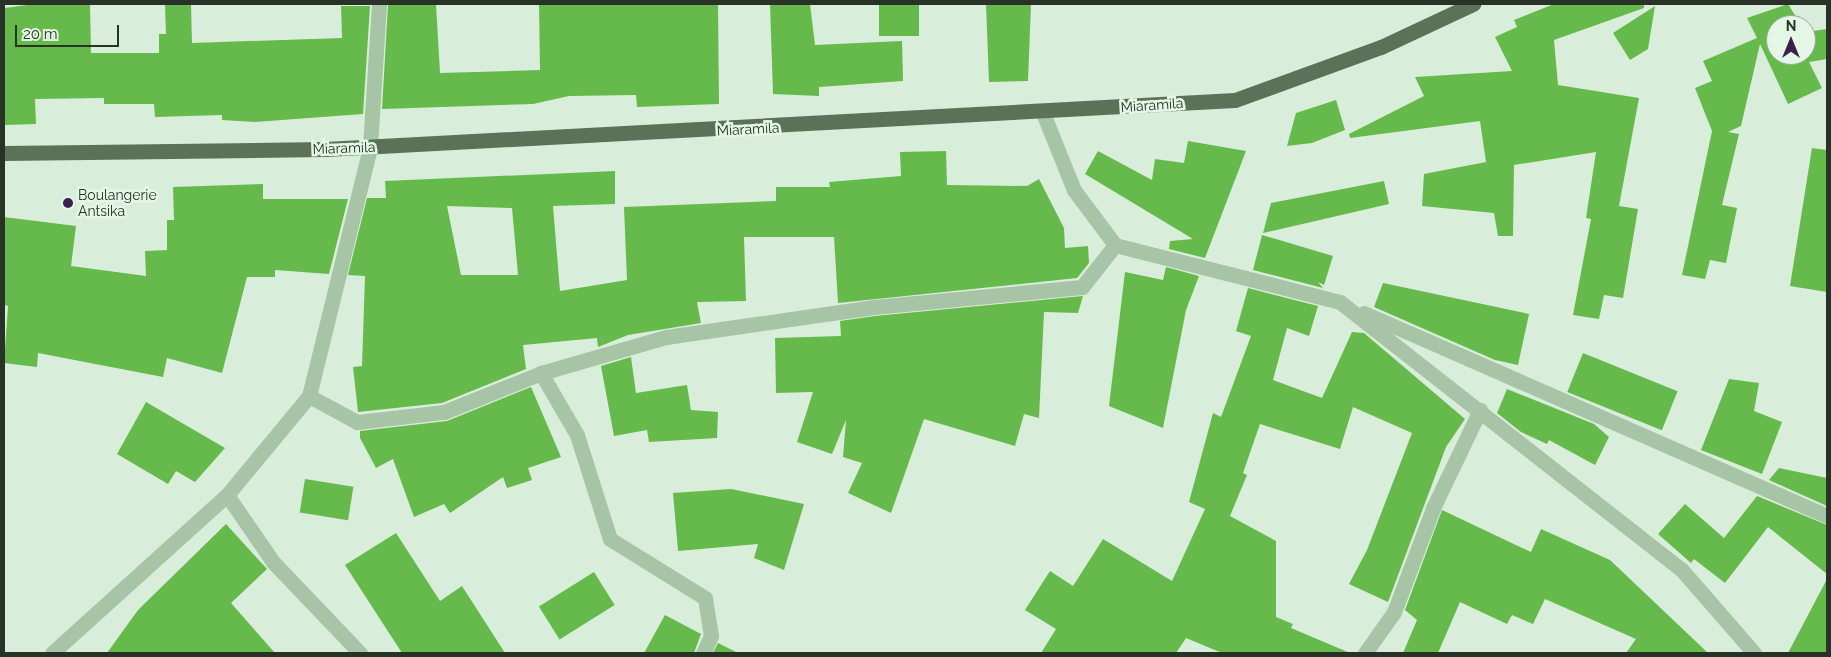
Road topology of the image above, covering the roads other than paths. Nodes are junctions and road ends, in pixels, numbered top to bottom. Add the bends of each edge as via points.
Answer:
1 (379, 4) edge
2 (1473, 4) edge
3 (1043, 113) junction
4 (370, 147) junction
5 (4, 153) edge
6 (1116, 245) junction
7 (1340, 302) junction
8 (541, 373) junction
9 (309, 396) junction
10 (1480, 410) junction
11 (227, 495) junction
12 (1827, 516) edge
13 (52, 653) edge
14 (360, 653) edge
15 (703, 653) edge
16 (1366, 653) edge
17 (1754, 653) edge

1 - 4 street
2 - 3 main road, Miaramila via 1381,47 1235,100
3 - 4 main road, Miaramila
3 - 6 street via 1074,190
4 - 5 main road, Miaramila
4 - 9 street
6 - 7 street
6 - 8 street via 1082,287 874,307 666,337
7 - 10 street
7 - 12 street
8 - 9 street via 444,412 356,422
8 - 15 street via 577,435 610,539 705,598 711,636
9 - 11 street
10 - 16 street via 1433,508 1394,612
10 - 17 street via 1682,569
11 - 13 street
11 - 14 street via 273,562

